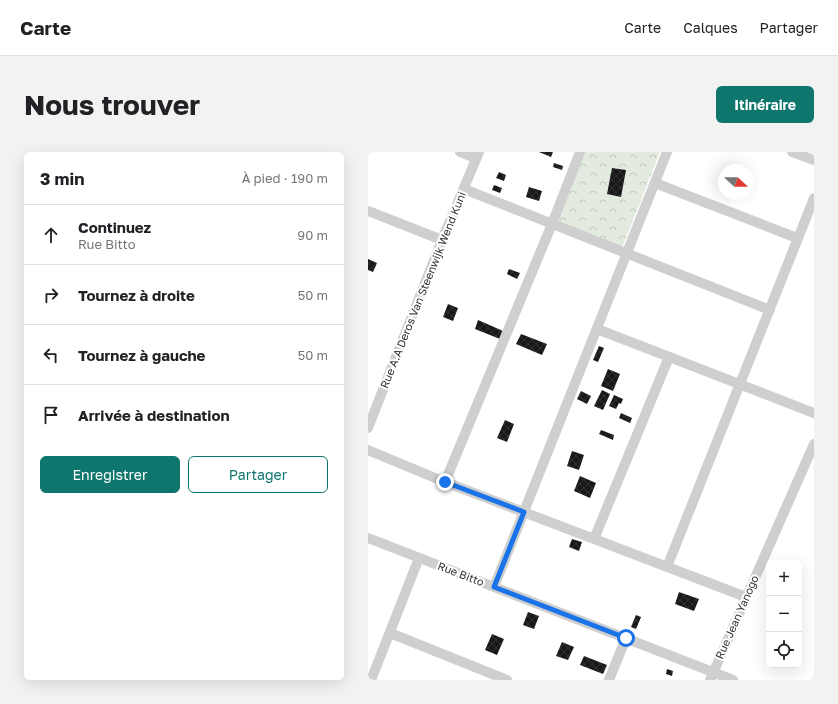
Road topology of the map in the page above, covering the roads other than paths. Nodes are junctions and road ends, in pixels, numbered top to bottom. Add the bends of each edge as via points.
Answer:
1 (460, 152) edge
2 (580, 152) edge
3 (667, 152) edge
4 (792, 152) edge
5 (478, 155) edge
6 (814, 160) edge
7 (655, 183) junction
8 (464, 189) junction
9 (814, 198) edge
10 (368, 211) edge
11 (552, 224) junction
12 (797, 238) junction
13 (442, 240) junction
14 (626, 253) junction
15 (770, 310) junction
16 (597, 329) junction
17 (669, 357) junction
18 (740, 384) junction
19 (814, 413) edge
20 (368, 428) edge
21 (814, 444) edge
22 (368, 450) edge
23 (445, 482) junction
24 (524, 512) junction
25 (368, 538) edge
26 (594, 539) junction
27 (419, 558) junction
28 (667, 567) junction
29 (494, 587) junction
30 (746, 597) junction
31 (390, 633) junction
32 (626, 638) junction
33 (712, 676) edge
34 (371, 680) edge
35 (508, 680) edge
36 (609, 680) edge
37 (733, 680) edge

1 - 5 street
2 - 11 street
3 - 7 street
4 - 6 street
5 - 8 street, Rue A.A Deros Van Steenwijk Wend Kuni
7 - 12 street
7 - 14 street
8 - 11 street
8 - 13 street, Rue A.A Deros Van Steenwijk Wend Kuni
9 - 12 street
10 - 13 street
11 - 14 street
11 - 23 street
12 - 15 street
13 - 20 street, Rue A.A Deros Van Steenwijk Wend Kuni
14 - 15 street
14 - 16 street
15 - 18 street
16 - 17 street
16 - 24 street
17 - 18 street
17 - 26 street
18 - 19 street
18 - 28 street
21 - 30 street, Rue Jean Yanogo
22 - 23 street
23 - 24 street
24 - 26 street
24 - 29 street
25 - 27 street, Rue Bitto
26 - 28 street
27 - 29 street, Rue Bitto
27 - 31 street
28 - 30 street
29 - 32 street, Rue Bitto
30 - 33 street, Rue Jean Yanogo
31 - 34 street
31 - 35 street
32 - 33 street, Rue Bitto
32 - 36 street
33 - 37 street, Rue Bitto

